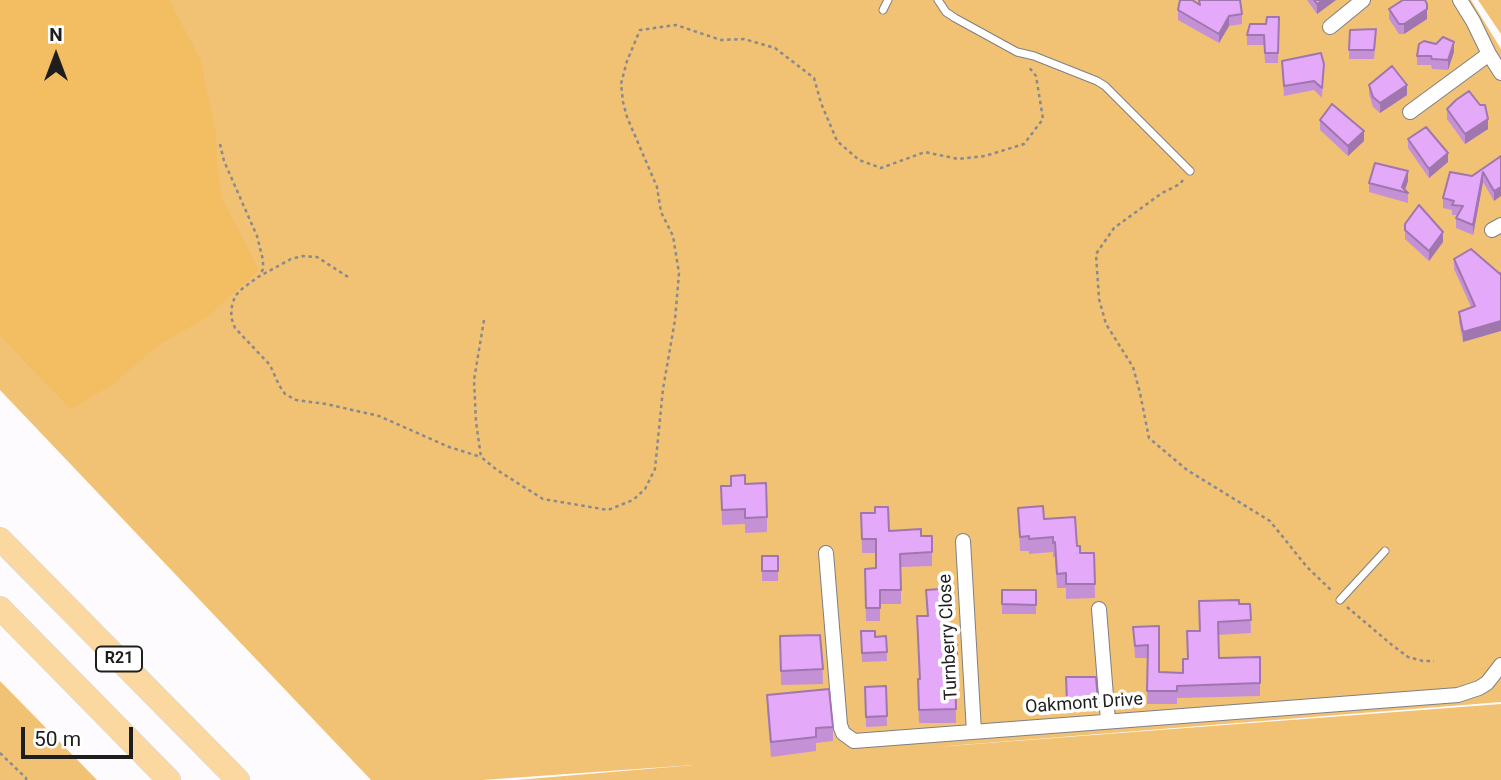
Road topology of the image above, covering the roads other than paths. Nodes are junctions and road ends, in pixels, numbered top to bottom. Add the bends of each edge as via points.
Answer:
1 (888, 0) edge
2 (938, 0) edge
3 (1363, 0) edge
4 (1460, 0) edge
5 (883, 10) dead end
6 (1330, 27) dead end
7 (1489, 54) junction
8 (1501, 72) edge
9 (1410, 111) dead end
10 (1190, 171) road end
11 (0, 539) edge
12 (963, 541) dead end
13 (1385, 551) dead end
14 (826, 552) dead end
15 (1340, 600) road end
16 (0, 608) edge
17 (1099, 609) dead end
18 (1501, 665) edge
19 (1108, 721) junction
20 (975, 732) junction
21 (169, 780) edge
22 (238, 780) edge

1 - 5 lane
2 - 10 lane via 955,18 1017,52 1105,86
3 - 6 street
4 - 7 street
7 - 8 street
7 - 9 street
11 - 22 highway, R21
12 - 20 street, Turnberry Close
13 - 15 lane
14 - 20 street, Oakmont Drive via 843,733 860,741
16 - 21 highway, R21
17 - 19 street
18 - 19 street, Oakmont Drive via 1487,683 1458,695
19 - 20 street, Oakmont Drive

